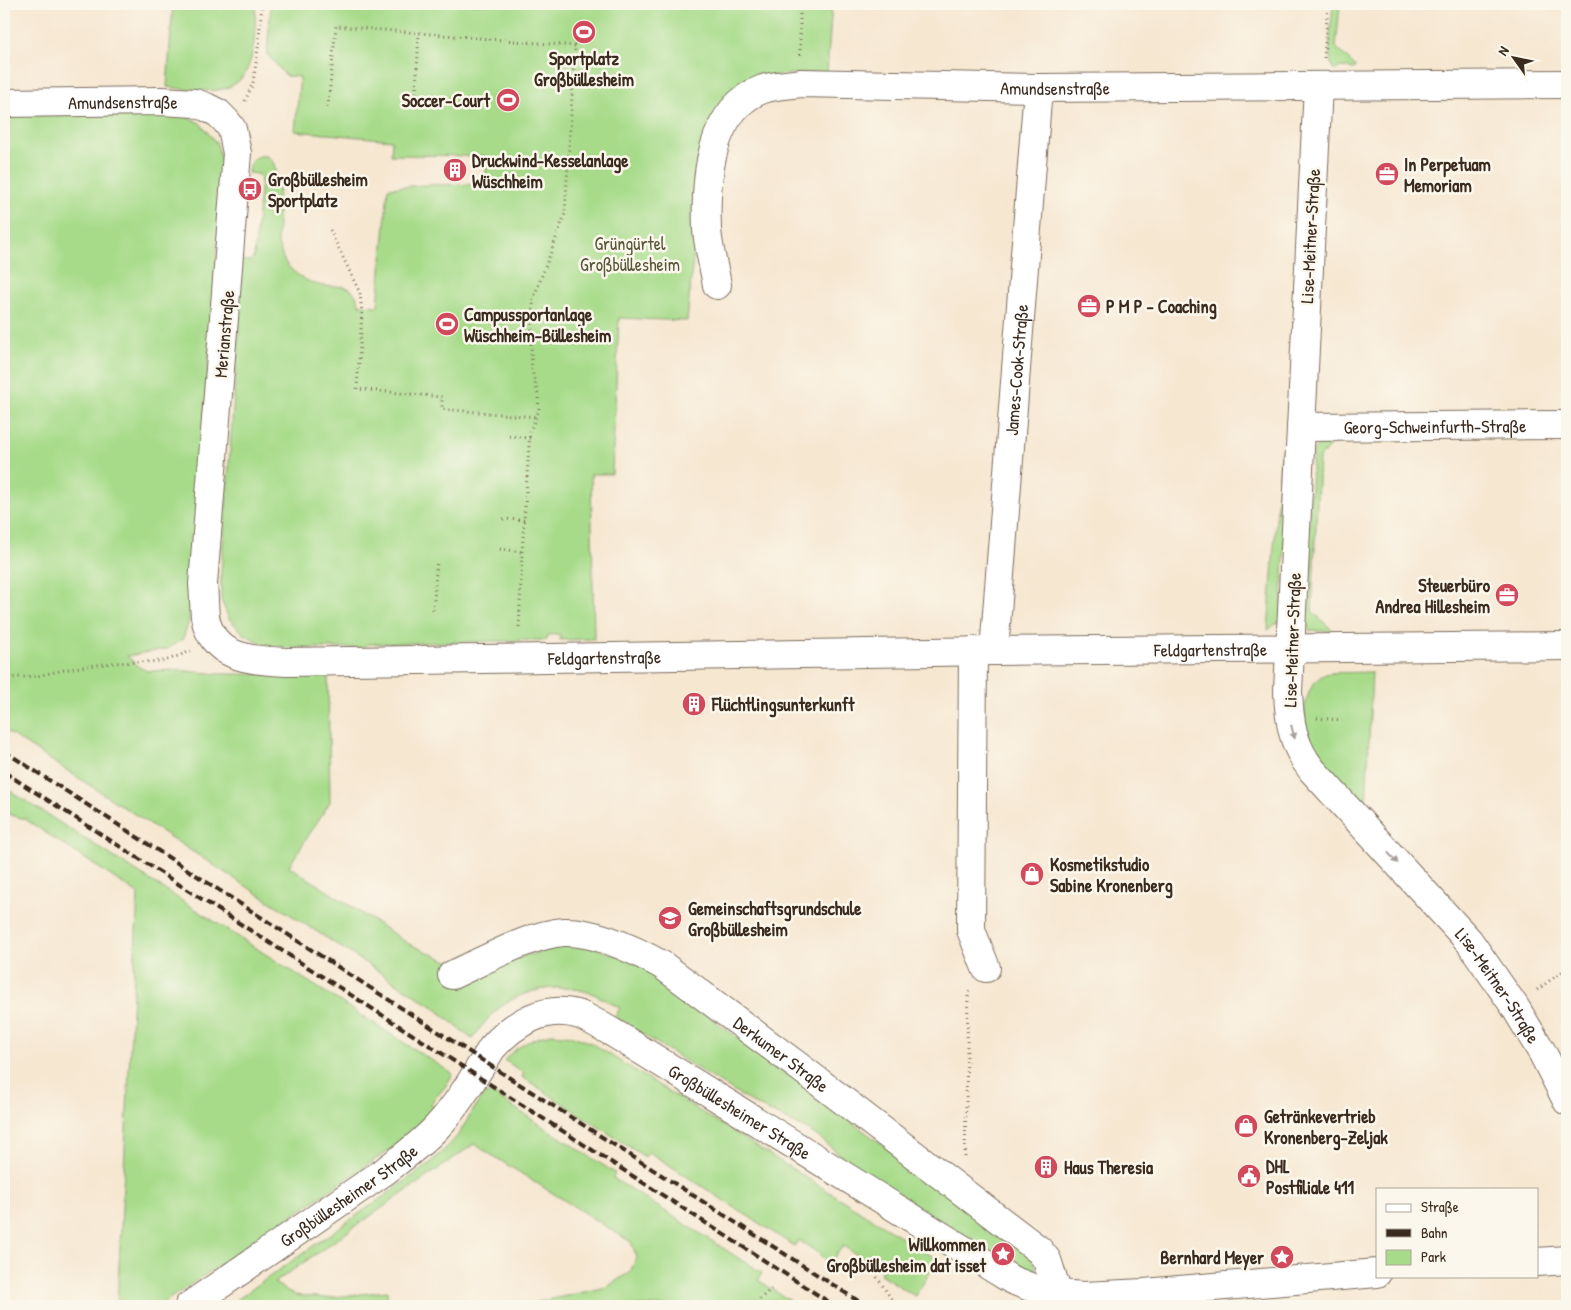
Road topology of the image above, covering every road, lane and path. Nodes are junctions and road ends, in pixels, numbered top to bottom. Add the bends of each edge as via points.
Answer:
1 (262, 4) edge
2 (800, 4) edge
3 (1328, 4) edge
4 (419, 34) junction
5 (801, 83) junction
6 (1567, 84) edge
7 (1318, 86) junction
8 (1038, 88) junction
9 (415, 98) junction
10 (460, 100) dead end
11 (4, 103) edge
12 (328, 107) dead end
13 (414, 108) dead end
14 (232, 129) junction
15 (330, 230) dead end
16 (717, 285) dead end
17 (536, 417) junction
18 (1567, 425) edge
19 (1302, 428) junction
20 (509, 436) dead end
21 (530, 438) junction
22 (502, 519) dead end
23 (524, 520) junction
24 (500, 549) dead end
25 (522, 552) junction
26 (437, 561) dead end
27 (433, 610) dead end
28 (1567, 646) edge
29 (1290, 649) junction
30 (984, 651) junction
31 (236, 656) joint
32 (519, 659) junction
33 (165, 661) dead end
34 (4, 676) edge
35 (986, 968) joint
36 (1567, 968) edge
37 (452, 974) dead end
38 (1515, 1007) junction
39 (1567, 1100) edge
40 (962, 1192) junction
41 (1567, 1260) edge
42 (1538, 1262) edge
43 (1376, 1274) edge
44 (877, 1277) dead end
45 (771, 1289) dead end
46 (1058, 1294) junction
47 (189, 1306) edge
48 (752, 1306) edge
49 (896, 1306) edge

1 - 14 path via 253,83
2 - 5 path
3 - 7 path
4 - 9 path
4 - 12 path via 336,26
4 - 17 path via 575,46 565,214 534,297 531,353 538,395
5 - 8 street, Amundsenstraße
5 - 16 street, Amundsenstraße via 751,95 732,112 718,136 709,177 707,230
6 - 7 street, Amundsenstraße
7 - 8 street, Amundsenstraße
7 - 19 street, Lise-Meitner-Straße
8 - 30 street, James-Cook-Straße
9 - 10 path
9 - 13 path
11 - 14 street, Amundsenstraße via 195,103 218,113
14 - 31 street, Merianstraße via 237,153 236,172 203,584 205,617 210,632 225,650
15 - 17 path via 360,293 362,314 357,389 442,397 442,409
17 - 21 path
18 - 19 street, Georg-Schweinfurth-Straße
19 - 29 street, Lise-Meitner-Straße
20 - 21 path
21 - 23 path
22 - 23 path
23 - 25 path
24 - 25 path
25 - 32 path
26 - 27 path
28 - 29 street, Feldgartenstraße
29 - 30 street, Feldgartenstraße
29 -> 38 street, Lise-Meitner-Straße via 1289,716 1305,762 1469,941
30 - 32 street, Feldgartenstraße
30 - 35 street via 971,930
31 - 32 street, Feldgartenstraße via 286,662
33 - 34 path via 113,663 37,676
35 - 40 path via 968,994
36 - 38 path
37 - 40 street, Derkumer Straße via 550,934 577,933 621,944 662,965
38 - 39 street, Lise-Meitner-Straße
40 - 46 street, Derkumer Straße via 1039,1250 1054,1276
41 - 42 street
43 - 46 street, Großbüllesheimer Straße via 1134,1294
44 - 49 path
45 - 48 path
46 - 47 street, Großbüllesheimer Straße via 1012,1280 589,1019 551,1013 536,1016 511,1029 492,1048 438,1127 416,1147

